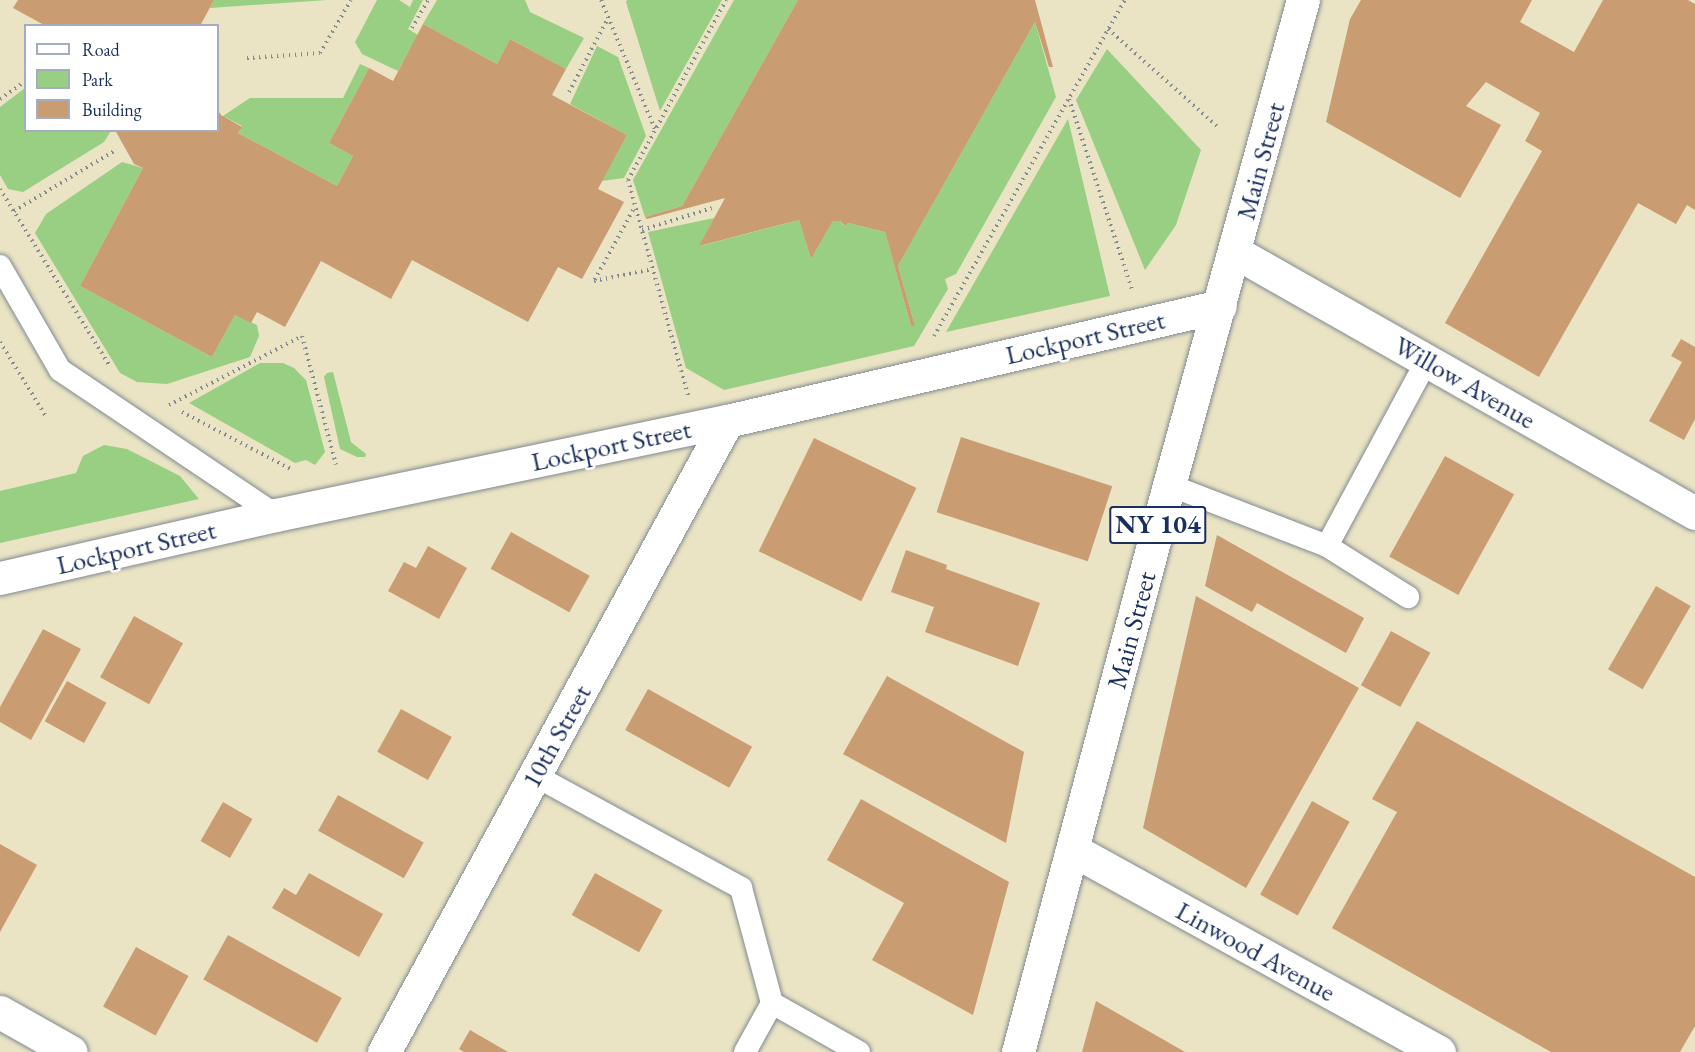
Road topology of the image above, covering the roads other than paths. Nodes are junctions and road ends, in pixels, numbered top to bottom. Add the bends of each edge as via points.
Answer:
1 (1303, 0) edge
2 (1235, 252) junction
3 (0, 266) edge
4 (1221, 306) junction
5 (1427, 360) junction
6 (728, 421) junction
7 (1169, 485) junction
8 (1695, 513) edge
9 (276, 515) junction
10 (1327, 546) junction
11 (0, 578) edge
12 (1408, 597) dead end
13 (534, 775) junction
14 (1073, 850) junction
15 (772, 1003) junction
16 (0, 1012) edge
17 (71, 1052) edge
18 (384, 1052) edge
19 (745, 1052) edge
20 (858, 1052) edge
21 (1018, 1052) edge
22 (1439, 1052) edge

1 - 2 street, Main Street / NY 104
2 - 4 street, Main Street / NY 104
2 - 5 street, Willow Avenue
3 - 9 lane via 60,370
4 - 6 street, Lockport Street
4 - 7 street, Main Street / NY 104
5 - 8 street, Willow Avenue
5 - 10 lane
6 - 9 street, Lockport Street
6 - 13 street, 10th Street
7 - 10 lane
7 - 14 street, Main Street / NY 104
9 - 11 street, Lockport Street
10 - 12 lane
13 - 15 lane via 741,888
13 - 18 street, 10th Street
14 - 21 street, Main Street / NY 104
14 - 22 street, Linwood Avenue
15 - 19 lane
15 - 20 lane
16 - 17 street

